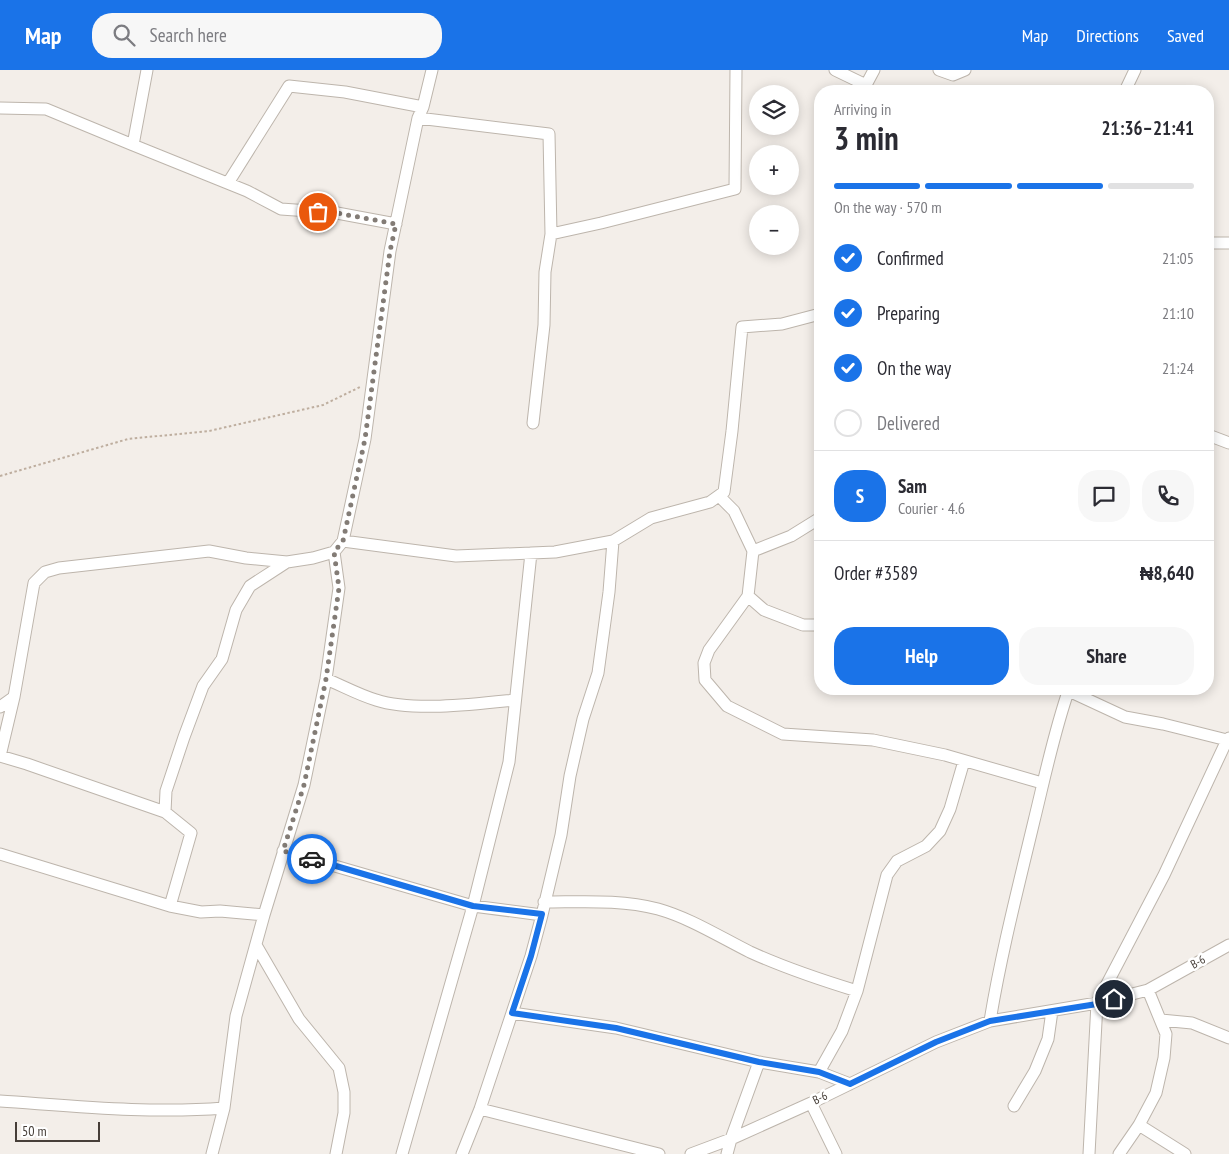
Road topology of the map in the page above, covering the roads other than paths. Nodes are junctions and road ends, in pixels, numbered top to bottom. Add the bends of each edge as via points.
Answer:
1 (147, 70) edge
2 (432, 70) edge
3 (736, 70) edge
4 (835, 70) edge
5 (874, 70) edge
6 (939, 70) edge
7 (965, 70) edge
8 (1135, 70) edge
9 (862, 85) edge
10 (869, 85) edge
11 (1128, 85) edge
12 (423, 107) junction
13 (0, 108) edge
14 (418, 118) junction
15 (133, 145) junction
16 (228, 183) junction
17 (396, 224) junction
18 (551, 234) junction
19 (1214, 243) edge
20 (1229, 243) edge
21 (814, 316) edge
22 (533, 423) dead end
23 (1214, 437) edge
24 (1229, 443) edge
25 (719, 496) junction
26 (814, 522) edge
27 (343, 541) junction
28 (613, 541) junction
29 (753, 551) junction
30 (334, 552) junction
31 (531, 553) junction
32 (287, 562) junction
33 (748, 596) junction
34 (814, 625) edge
35 (326, 679) junction
36 (1067, 695) edge
37 (1079, 695) edge
38 (14, 696) junction
39 (516, 700) junction
40 (0, 707) edge
41 (1228, 739) edge
42 (0, 756) edge
43 (964, 761) junction
44 (1042, 783) junction
45 (164, 812) junction
46 (283, 851) junction
47 (0, 854) edge
48 (544, 902) junction
49 (170, 906) junction
50 (473, 906) junction
51 (542, 914) junction
52 (264, 915) junction
53 (256, 945) junction
54 (1229, 945) edge
55 (1148, 990) junction
56 (857, 991) junction
57 (1097, 1004) junction
58 (1052, 1011) junction
59 (512, 1013) junction
60 (1161, 1020) junction
61 (990, 1021) junction
62 (1229, 1038) edge
63 (759, 1062) junction
64 (819, 1072) junction
65 (850, 1084) junction
66 (0, 1101) edge
67 (811, 1103) junction
68 (1014, 1106) dead end
69 (224, 1108) junction
70 (480, 1109) junction
71 (1139, 1125) junction
72 (731, 1139) junction
73 (212, 1154) edge
74 (336, 1154) edge
75 (402, 1154) edge
76 (462, 1154) edge
77 (659, 1154) edge
78 (691, 1154) edge
79 (727, 1154) edge
80 (836, 1154) edge
81 (1089, 1154) edge
82 (1119, 1154) edge
83 (1185, 1154) edge

1 - 15 street
2 - 12 street
3 - 18 street via 735,189
4 - 9 street
5 - 10 street
6 - 7 street via 953,75
8 - 11 street
12 - 14 street
12 - 16 street via 345,92 288,86
13 - 15 street via 46,109
14 - 17 street
14 - 18 street via 549,134
15 - 16 street
16 - 17 street via 281,209 337,213
17 - 27 street via 365,439
18 - 22 street
19 - 20 street
21 - 25 street via 782,324 742,327 724,492
23 - 24 street
25 - 28 street via 710,502 651,518
25 - 29 street via 734,511
26 - 29 street via 791,536
27 - 30 street
27 - 31 street via 456,556
28 - 31 street
28 - 48 street via 598,672 583,719 561,835
29 - 33 street
30 - 32 street
30 - 35 street via 339,588
31 - 39 street
32 - 38 street via 209,551 45,572 34,583
32 - 45 street via 250,586 236,610 222,659 204,686 181,745 166,791
33 - 34 street via 764,610
33 - 43 street via 709,650 704,663 706,680 727,706 782,734 873,740
35 - 39 street via 377,701 400,705 470,705
35 - 46 street via 304,785
36 - 44 street
37 - 41 street via 1125,717
38 - 40 street
38 - 42 street
39 - 50 street via 509,762
41 - 57 street via 1164,875
42 - 45 street
43 - 44 street
43 - 56 street via 940,831 926,846 896,861 887,875
44 - 61 street
45 - 49 street via 191,833
46 - 50 street
46 - 52 street
47 - 49 street
48 - 51 street
48 - 56 street via 625,903 658,909 805,975
49 - 52 street via 201,912
50 - 51 street
50 - 75 street
51 - 59 street
52 - 53 street
53 - 69 street via 236,1016
53 - 74 street via 299,1019 339,1068 344,1113
54 - 55 street, B-6
55 - 57 street, B-6
55 - 60 street
56 - 64 street via 842,1031
57 - 58 street, B-6
57 - 81 street
58 - 61 street, B-6
58 - 68 street via 1048,1039 1035,1071
59 - 63 street via 616,1028
59 - 70 street
60 - 62 street via 1192,1023
60 - 71 street via 1166,1034 1164,1058 1156,1093
61 - 65 street, B-6 via 936,1042
63 - 64 street
63 - 72 street
64 - 65 street
65 - 67 street, B-6
66 - 69 street via 192,1111
67 - 72 street, B-6
67 - 80 street
69 - 73 street
70 - 76 street
70 - 77 street
71 - 82 street
71 - 83 street
72 - 78 street, B-6
72 - 79 street

